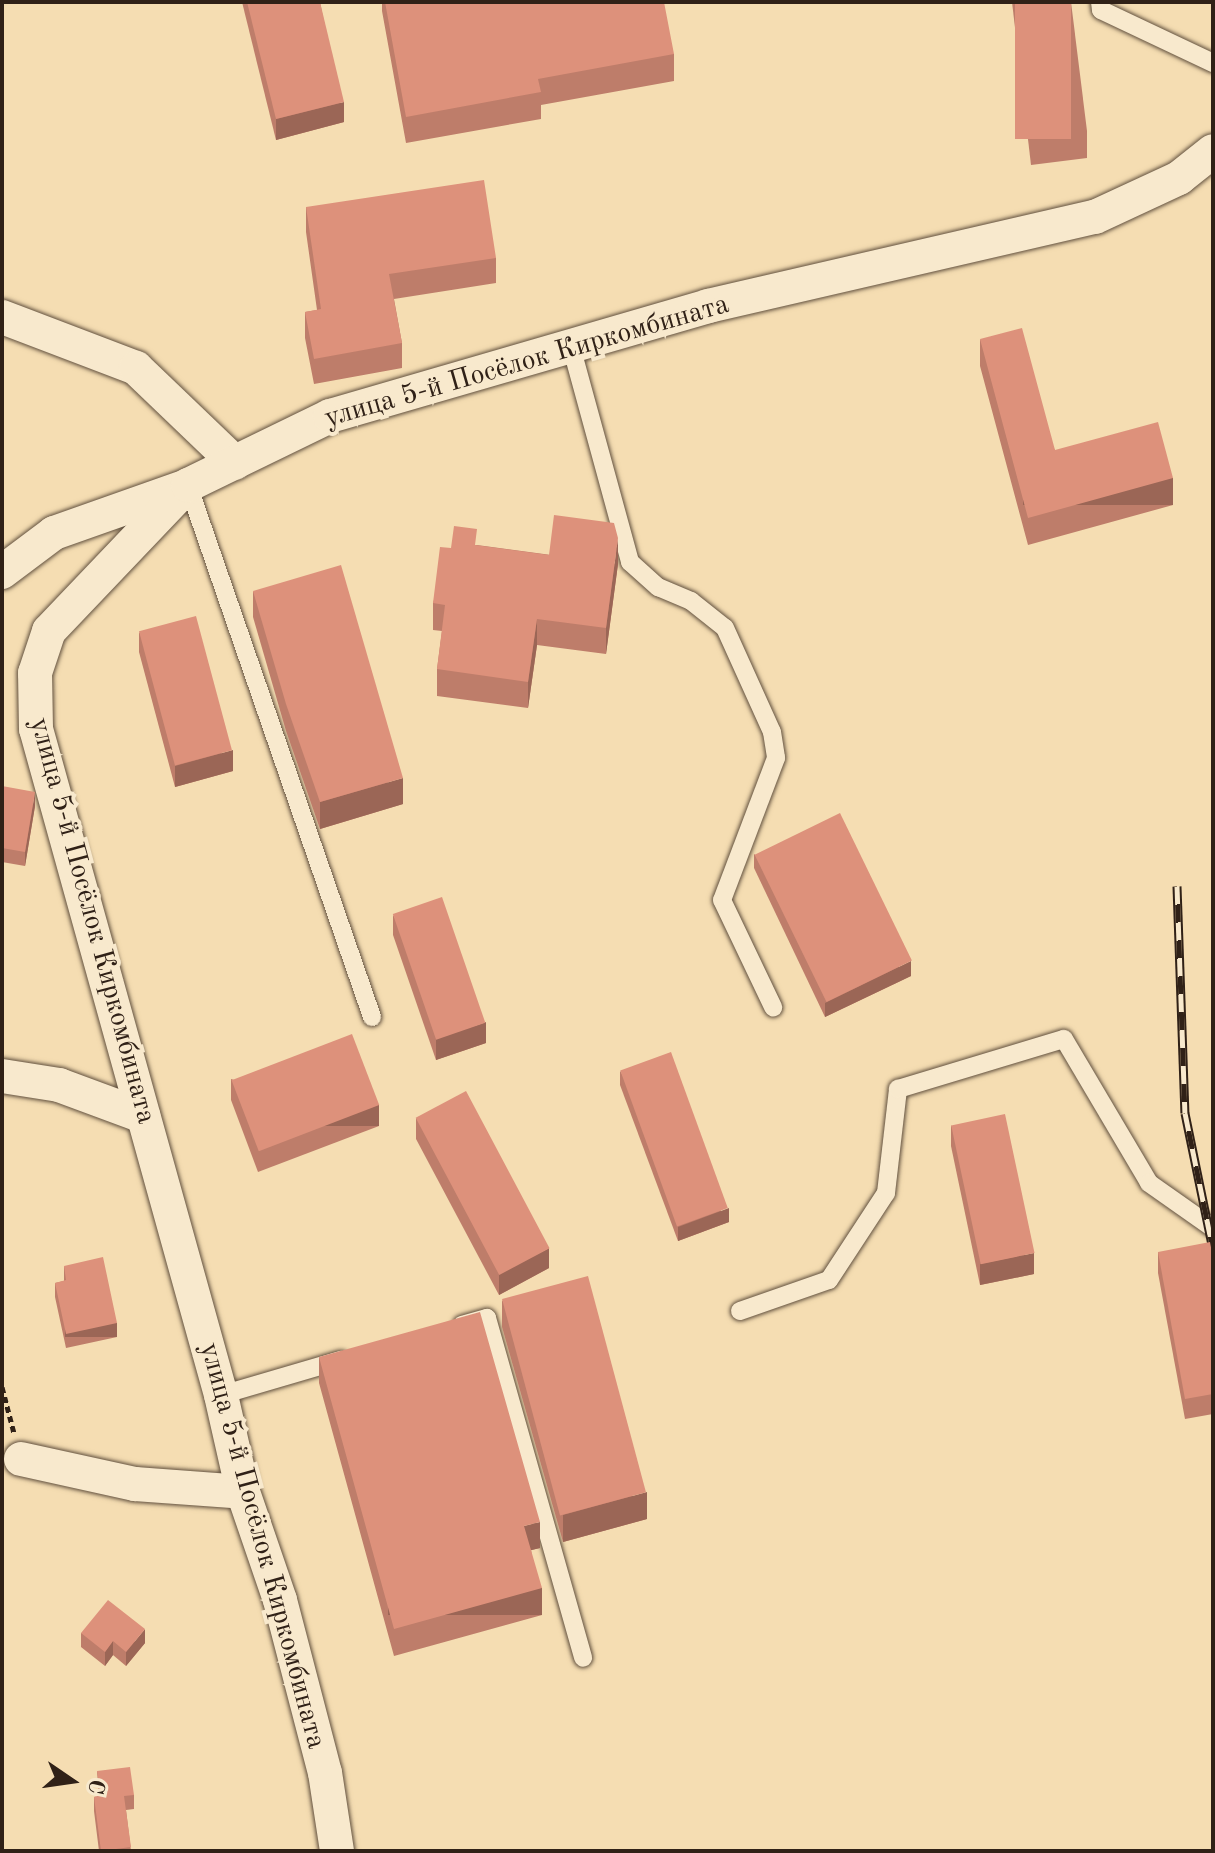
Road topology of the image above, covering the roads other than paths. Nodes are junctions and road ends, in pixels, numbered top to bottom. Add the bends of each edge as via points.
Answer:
1 (1100, 2) edge
2 (1213, 63) edge
3 (1213, 151) edge
4 (2, 317) edge
5 (571, 346) junction
6 (235, 463) junction
7 (188, 485) junction
8 (2, 572) edge
9 (773, 1007) dead end
10 (372, 1017) dead end
11 (2, 1076) edge
12 (143, 1116) junction
13 (1213, 1228) edge
14 (740, 1311) dead end
15 (443, 1331) edge
16 (354, 1357) edge
17 (221, 1395) junction
18 (21, 1459) road end
19 (243, 1492) junction
20 (583, 1658) dead end
21 (337, 1851) edge

1 - 2 lane via 1101,10
3 - 5 street, улица 5-й Посёлок Киркомбината via 1179,178 1095,217 708,306
4 - 6 street via 136,368
5 - 6 street, улица 5-й Посёлок Киркомбината via 330,416
5 - 9 lane via 630,562 658,587 691,601 725,628 772,732 776,758 722,900
6 - 7 street, улица 5-й Посёлок Киркомбината
7 - 8 street via 54,533
7 - 10 lane
7 - 12 street, улица 5-й Посёлок Киркомбината via 49,631 35,673 36,729
11 - 12 street via 59,1085
12 - 17 street, улица 5-й Посёлок Киркомбината
13 - 14 lane via 1149,1183 1064,1039 898,1089 886,1193 829,1280
15 - 20 lane via 487,1318
16 - 17 lane
17 - 19 street, улица 5-й Посёлок Киркомбината
18 - 19 street via 135,1484
19 - 21 street, улица 5-й Посёлок Киркомбината via 280,1600 325,1773

